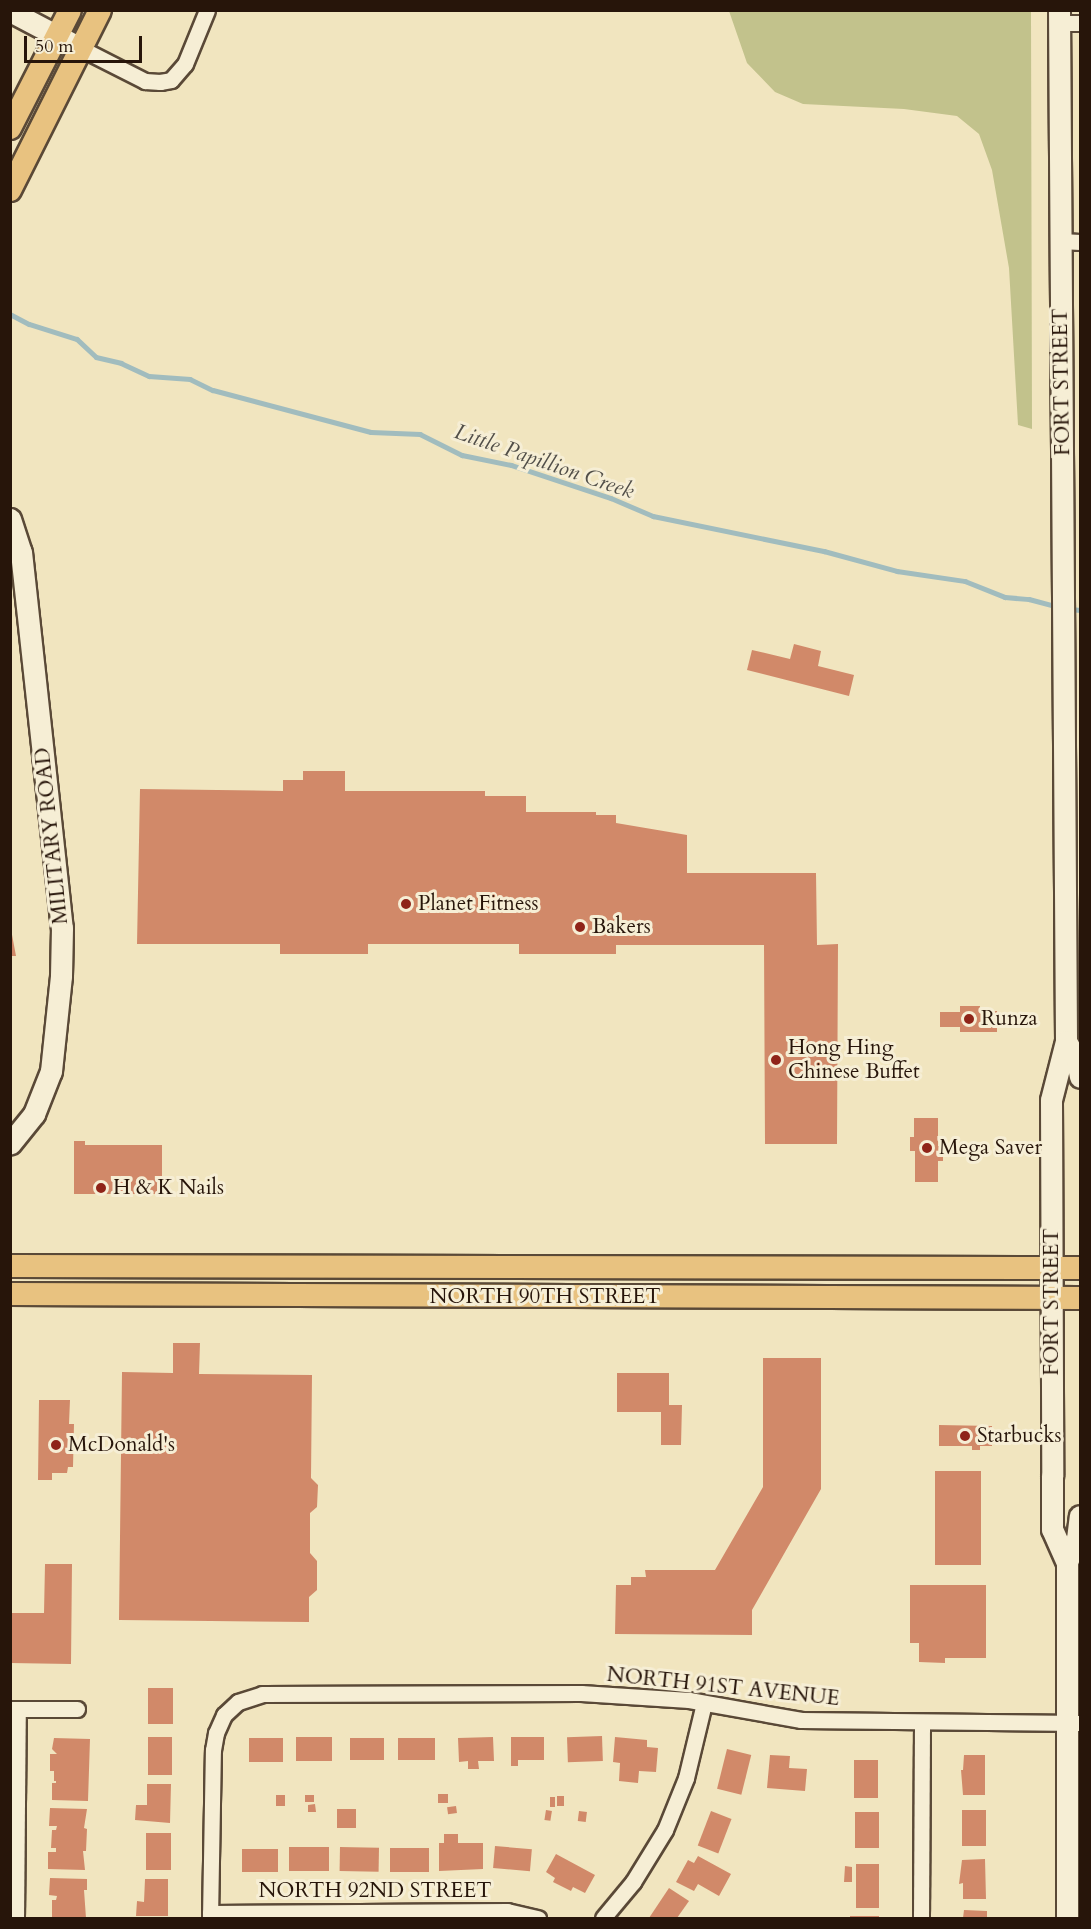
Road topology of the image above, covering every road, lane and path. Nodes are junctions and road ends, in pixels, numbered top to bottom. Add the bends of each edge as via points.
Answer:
1 (70, 10) edge
2 (100, 10) edge
3 (207, 10) edge
4 (10, 11) edge
5 (1059, 17) edge
6 (1080, 23) edge
7 (57, 36) junction
8 (82, 49) junction
9 (10, 128) edge
10 (10, 190) edge
11 (1070, 241) edge
12 (10, 519) edge
13 (1066, 1041) junction
14 (1080, 1077) edge
15 (10, 1144) edge
16 (10, 1266) edge
17 (706, 1266) junction
18 (1052, 1268) junction
19 (1080, 1268) edge
20 (10, 1294) edge
21 (594, 1298) junction
22 (1052, 1298) junction
23 (1080, 1298) edge
24 (1080, 1516) edge
25 (1067, 1562) junction
26 (704, 1703) junction
27 (14, 1709) edge
28 (77, 1709) dead end
29 (922, 1722) junction
30 (1074, 1723) edge
31 (210, 1916) edge
32 (16, 1918) edge
33 (538, 1918) edge
34 (603, 1918) edge
35 (921, 1918) edge
36 (1067, 1918) edge

1 - 7 main road
2 - 8 main road
3 - 8 street via 185,64 171,80 145,81
4 - 7 main road
5 - 6 street
5 - 11 main road, FORT STREET
7 - 8 main road
7 - 9 main road
8 - 10 main road
11 - 13 main road, FORT STREET via 1064,567
12 - 15 main road, MILITARY ROAD via 21,552 62,928 51,1071 34,1114
13 - 14 main road, FORT STREET via 1077,1061
13 - 18 main road, FORT STREET via 1051,1100
16 - 17 main road, NORTH 90TH STREET
17 - 18 main road, NORTH 90TH STREET
17 - 21 main road via 642,1281 602,1284
18 - 19 main road, NORTH 90TH STREET
18 - 22 main road, FORT STREET
20 - 21 main road, NORTH 90TH STREET
21 - 22 main road, NORTH 90TH STREET
22 - 23 main road, NORTH 90TH STREET
22 - 25 main road, FORT STREET via 1052,1529
24 - 25 main road, FORT STREET via 1077,1539
25 - 30 main road, FORT STREET
26 - 29 street, NORTH 91ST AVENUE via 801,1720
26 - 31 street, NORTH 91ST AVENUE via 582,1694 262,1694 238,1702 224,1715 213,1750
26 - 34 street via 686,1778 673,1813 650,1857
27 - 28 street
27 - 32 street
29 - 30 street, NORTH 91ST AVENUE
29 - 35 street
30 - 36 main road, FORT STREET
31 - 33 street, NORTH 92ND STREET via 507,1911

